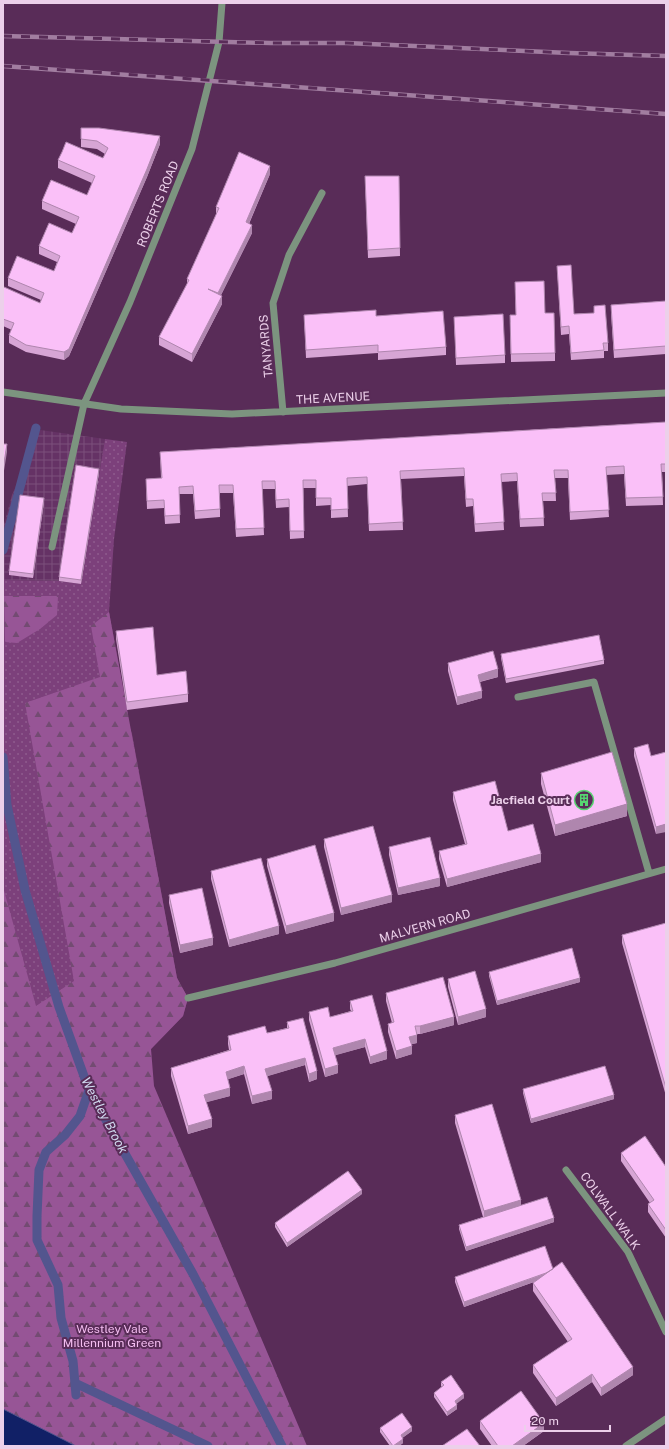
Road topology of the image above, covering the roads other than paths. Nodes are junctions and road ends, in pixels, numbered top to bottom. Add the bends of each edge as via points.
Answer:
1 (222, 3) edge
2 (322, 193) dead end
3 (3, 392) edge
4 (666, 393) edge
5 (84, 404) junction
6 (283, 412) junction
7 (52, 547) dead end
8 (518, 697) dead end
9 (666, 869) edge
10 (649, 873) junction
11 (188, 998) dead end
12 (566, 1170) dead end
13 (666, 1332) edge
14 (666, 1419) edge
15 (626, 1446) edge

1 - 5 street, ROBERTS ROAD via 219,42 192,149 130,302
2 - 6 street, TANYARDS via 289,255 273,303
3 - 5 street, THE AVENUE
4 - 6 street, THE AVENUE
5 - 6 street, THE AVENUE via 182,413
5 - 7 street, ROBERTS ROAD
8 - 10 street via 594,682
9 - 10 street, MALVERN ROAD
10 - 11 street, MALVERN ROAD via 336,963
12 - 13 street, COLWALL WALK via 628,1252
14 - 15 street

